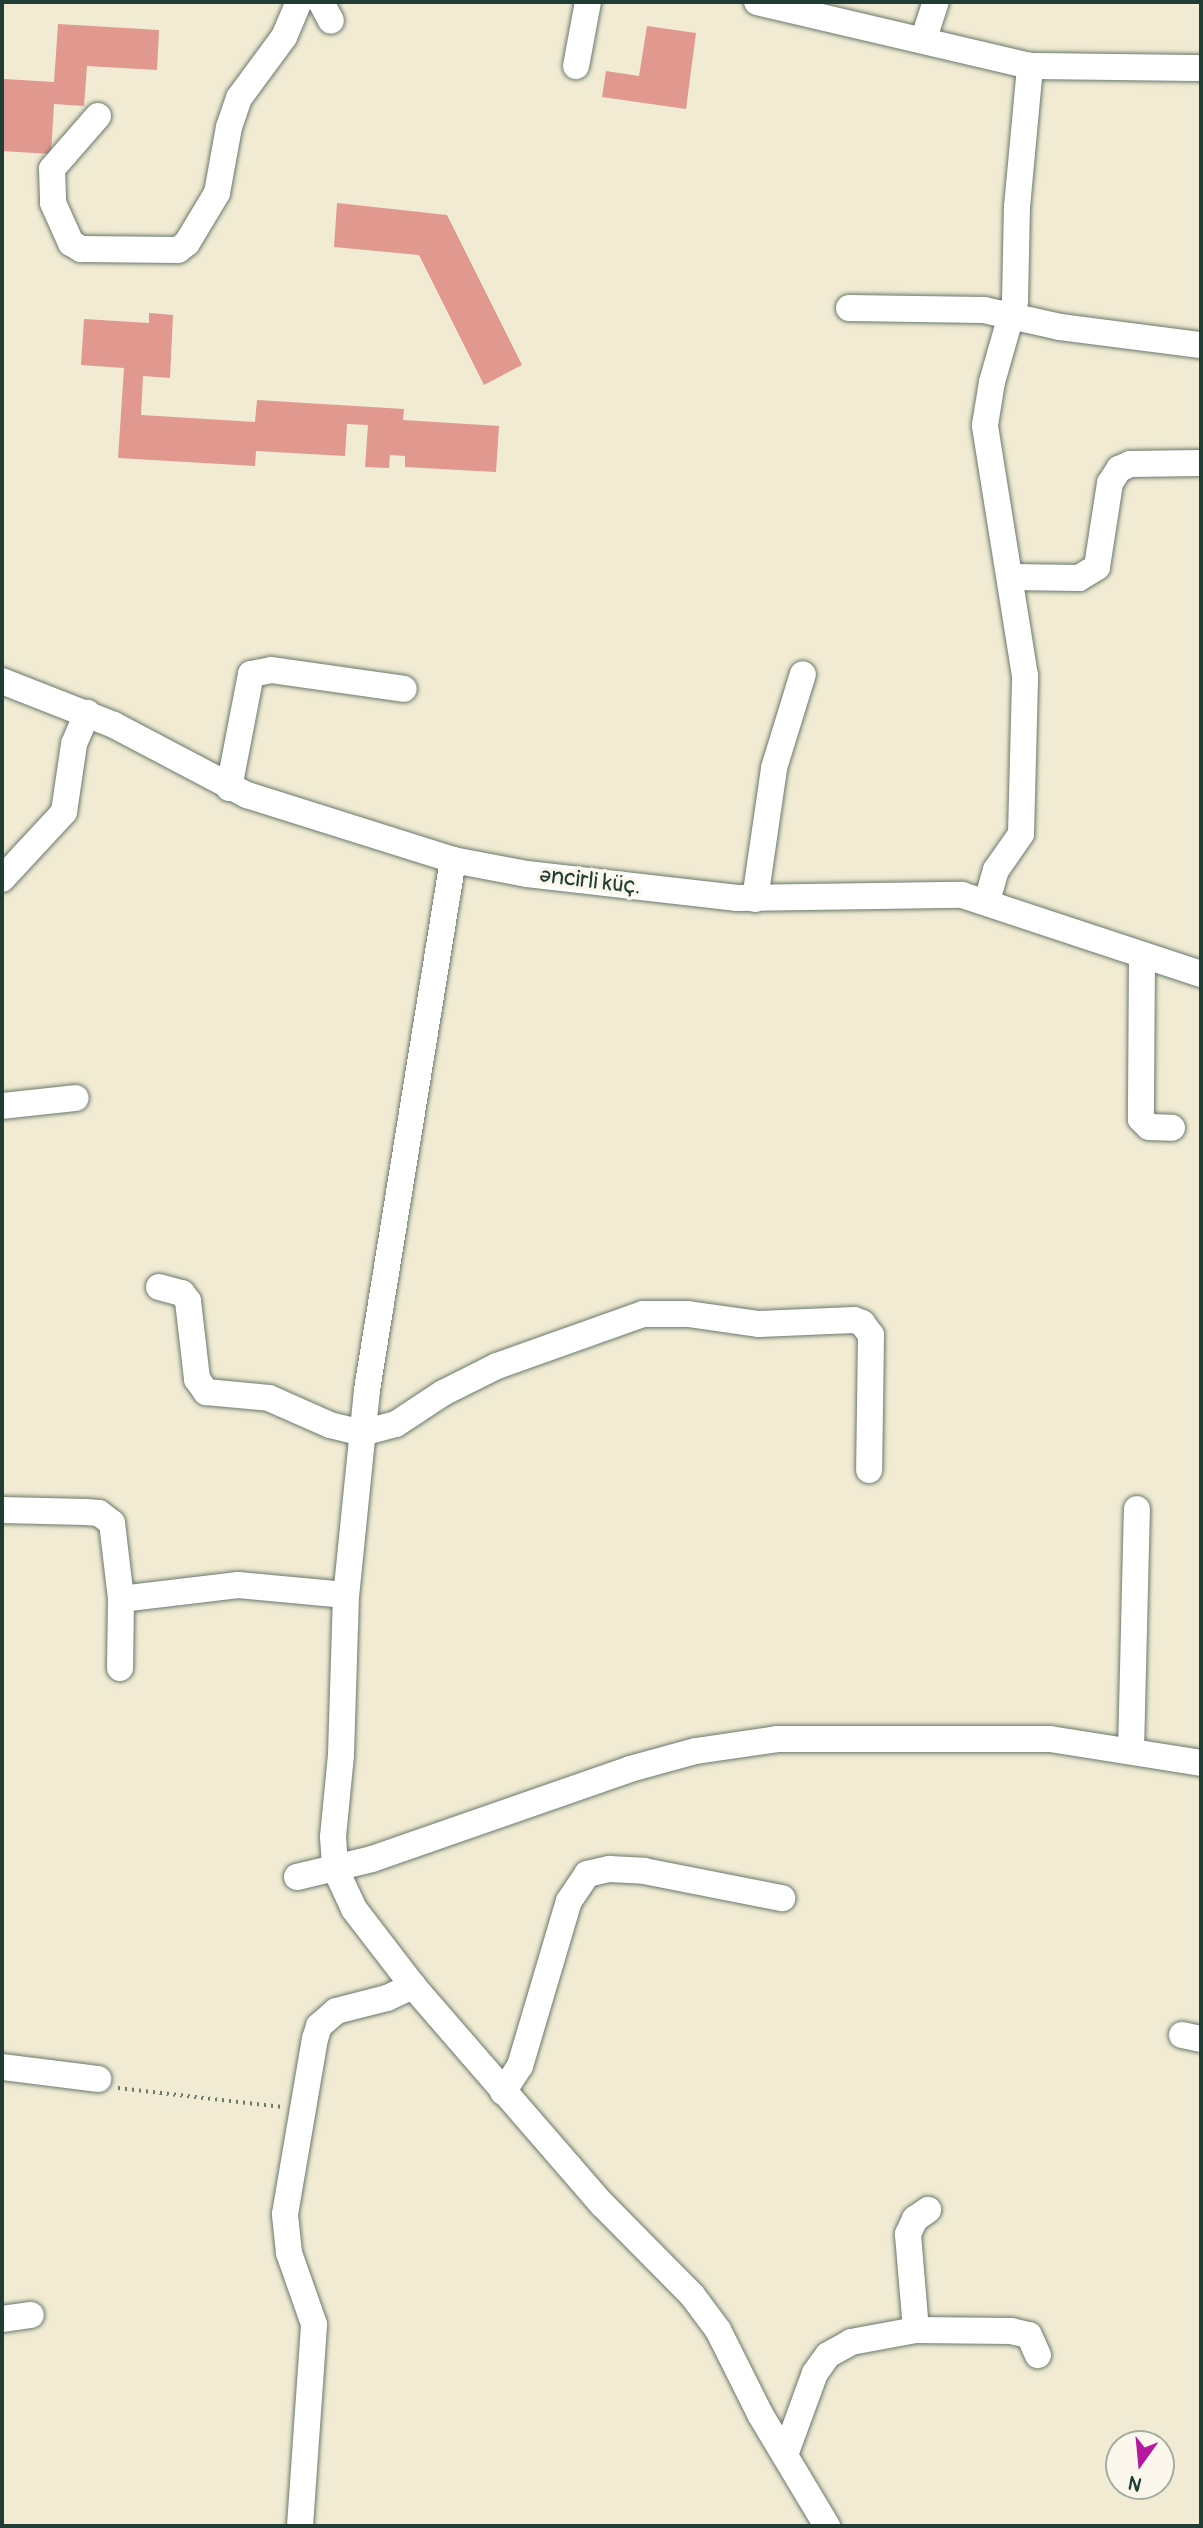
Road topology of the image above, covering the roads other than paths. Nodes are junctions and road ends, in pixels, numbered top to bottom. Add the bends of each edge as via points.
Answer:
1 (299, 2) edge
2 (588, 2) edge
3 (757, 2) edge
4 (936, 2) edge
5 (924, 38) junction
6 (576, 66) dead end
7 (1030, 66) junction
8 (1201, 68) edge
9 (98, 116) dead end
10 (849, 308) dead end
11 (1012, 314) junction
12 (1201, 345) edge
13 (1201, 463) edge
14 (1012, 576) junction
15 (803, 674) dead end
16 (2, 681) edge
17 (404, 689) dead end
18 (87, 713) junction
19 (229, 788) junction
20 (453, 860) junction
21 (2, 879) edge
22 (755, 899) junction
23 (987, 901) junction
24 (1142, 956) junction
25 (1201, 974) edge
26 (76, 1098) dead end
27 (2, 1106) edge
28 (1172, 1128) dead end
29 (159, 1287) dead end
30 (362, 1433) junction
31 (869, 1470) dead end
32 (2, 1510) edge
33 (1137, 1510) dead end
34 (346, 1595) junction
35 (121, 1599) junction
36 (120, 1668) dead end
37 (1131, 1751) junction
38 (1201, 1763) edge
39 (335, 1868) junction
40 (297, 1877) dead end
41 (782, 1898) dead end
42 (413, 1986) junction
43 (2, 2067) edge
44 (98, 2079) road end
45 (503, 2092) junction
46 (928, 2210) dead end
47 (31, 2315) dead end
48 (2, 2319) edge
49 (916, 2330) junction
50 (1038, 2355) dead end
51 (785, 2455) junction
52 (300, 2526) edge
53 (827, 2526) edge

1 - 9 street via 284,37 239,98 217,193 178,250 81,248 71,243 53,203 51,169
2 - 6 street
3 - 5 street
4 - 5 street
5 - 7 street
7 - 8 street
7 - 11 street
10 - 11 street
11 - 12 street via 1060,327
11 - 14 street via 985,425
13 - 14 street via 1119,468 1110,484 1097,567 1079,578
14 - 23 street via 1027,716 1021,834 996,870
15 - 22 street via 774,768
16 - 18 street, Əncirli küç.
17 - 19 street via 271,670 251,674
18 - 19 street, Əncirli küç.
18 - 21 street via 74,744 64,811
19 - 20 street, Əncirli küç.
20 - 22 street, Əncirli küç. via 527,874
20 - 30 street via 415,1076
22 - 23 street, Əncirli küç. via 942,894
23 - 24 street, Əncirli küç.
24 - 25 street, Əncirli küç.
24 - 28 street via 1141,1119 1149,1127
26 - 27 street
29 - 30 street via 183,1293 188,1300 197,1379 206,1392 269,1398 330,1425
30 - 31 street via 396,1424 497,1366 643,1314 688,1314 759,1324 842,1319 862,1322 871,1335
30 - 34 street
32 - 35 street via 86,1512 107,1517 115,1530
33 - 37 street
34 - 35 street via 238,1584
34 - 39 street
35 - 36 street
37 - 38 street
37 - 39 street via 995,1737 831,1737 730,1745 630,1769
39 - 40 street
39 - 42 street via 354,1909
41 - 45 street via 644,1871 609,1869 587,1874 569,1901 520,2066
42 - 45 street
42 - 52 street via 326,2018 315,2039 285,2214 289,2253 314,2323
43 - 44 street
45 - 51 street via 603,2205 692,2295 718,2330
46 - 49 street via 915,2219 908,2234
47 - 48 street
49 - 50 street via 1011,2330 1029,2336
49 - 51 street via 851,2342 828,2355 815,2373
51 - 53 street

